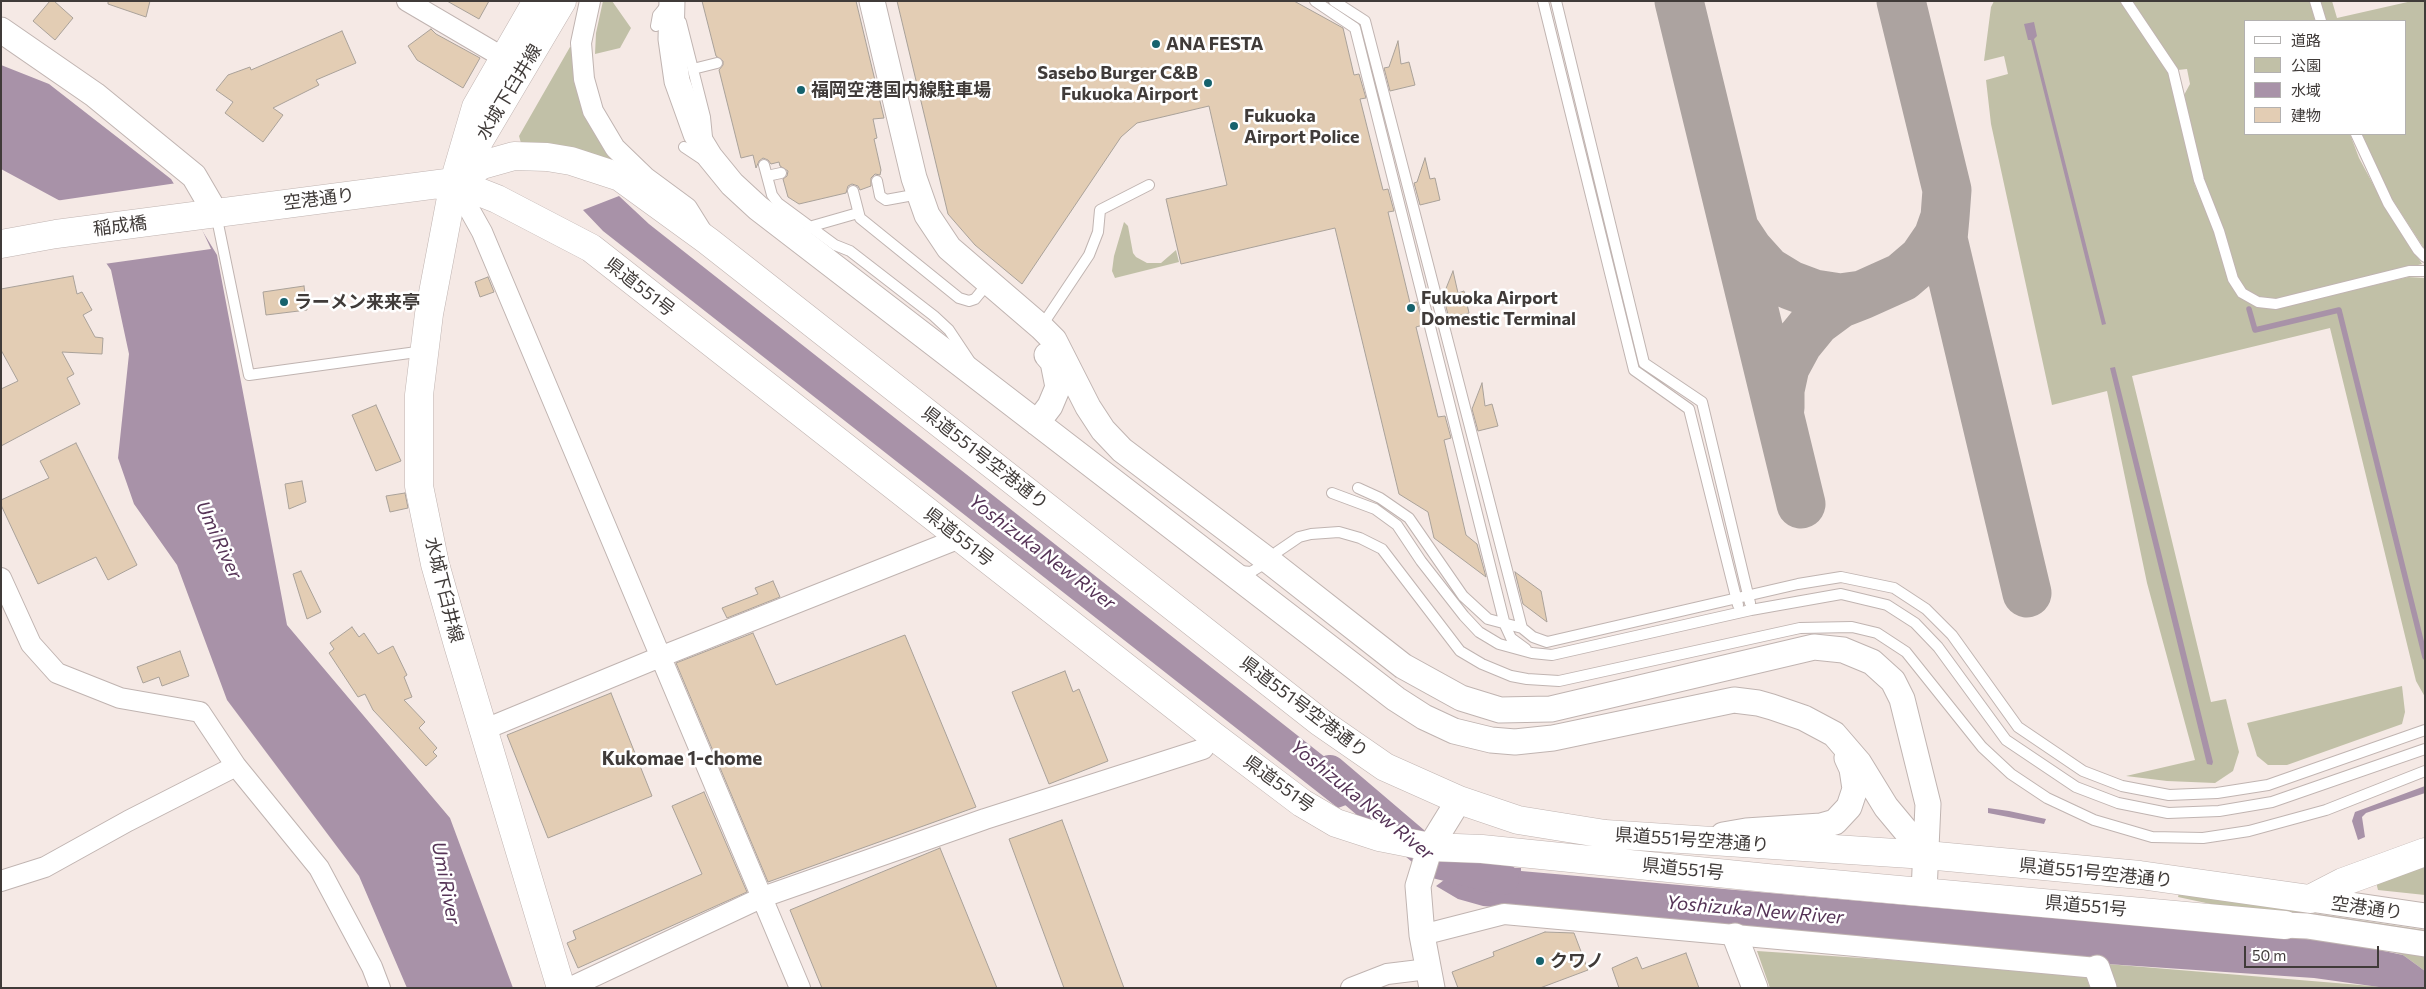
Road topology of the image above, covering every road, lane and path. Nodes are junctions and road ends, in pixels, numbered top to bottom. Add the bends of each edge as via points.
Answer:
1 (407, 1) edge
2 (538, 1) edge
3 (562, 1) edge
4 (590, 1) edge
5 (668, 1) edge
6 (674, 1) edge
7 (872, 1) edge
8 (1315, 1) edge
9 (1334, 1) edge
10 (1543, 1) edge
11 (1556, 1) edge
12 (2126, 1) edge
13 (2315, 1) edge
14 (2320, 20) edge
15 (656, 26) dead end
16 (1, 30) edge
17 (504, 58) junction
18 (718, 63) dead end
19 (693, 69) junction
20 (2356, 135) edge
21 (684, 147) dead end
22 (716, 165) junction
23 (764, 166) dead end
24 (781, 173) dead end
25 (766, 176) junction
26 (877, 181) dead end
27 (454, 182) junction
28 (1149, 185) dead end
29 (853, 192) dead end
30 (919, 194) junction
31 (215, 212) junction
32 (858, 213) junction
33 (185, 218) joint
34 (809, 227) junction
35 (708, 241) junction
36 (1, 244) edge
37 (2425, 257) edge
38 (2425, 271) edge
39 (989, 282) junction
40 (1010, 301) junction
41 (1041, 327) junction
42 (425, 351) junction
43 (985, 383) junction
44 (1036, 423) junction
45 (1358, 488) dead end
46 (1332, 493) dead end
47 (960, 538) junction
48 (1269, 561) junction
49 (1226, 570) junction
50 (1, 578) edge
51 (1748, 597) junction
52 (1737, 600) junction
53 (1751, 610) junction
54 (1740, 613) junction
55 (1505, 625) junction
56 (1522, 628) junction
57 (1532, 653) junction
58 (660, 657) junction
59 (483, 730) junction
60 (2425, 730) edge
61 (1834, 734) junction
62 (1212, 735) junction
63 (2425, 749) edge
64 (236, 766) junction
65 (2425, 771) edge
66 (1459, 800) junction
67 (1437, 837) junction
68 (1686, 841) junction
69 (2425, 852) edge
70 (1926, 855) junction
71 (1, 881) edge
72 (1924, 892) junction
73 (763, 897) junction
74 (2310, 899) junction
75 (2425, 916) edge
76 (2285, 925) joint
77 (1422, 935) junction
78 (1735, 936) junction
79 (2425, 944) edge
80 (1430, 978) edge
81 (2100, 978) edge
82 (380, 988) edge
83 (562, 988) edge
84 (569, 988) edge
85 (800, 988) edge
86 (1351, 988) edge
87 (1756, 988) edge

1 - 17 street
2 - 17 main road, 水城下臼井線
3 - 27 main road, 水城下臼井線
4 - 35 street via 582,32 582,50 587,93 593,112 615,148 645,177 687,208
5 - 15 lane via 658,16
6 - 19 lane
6 - 22 street via 671,39 677,81 696,134
7 - 30 street
8 - 55 lane via 1355,28
9 - 56 lane via 1365,21
10 - 52 lane via 1634,370 1689,409
11 - 51 lane via 1644,363 1702,402
12 - 38 lane via 2173,71 2199,180 2233,279 2242,293 2258,302 2276,304 2409,271
13 - 14 lane
16 - 31 street via 96,95 194,176
17 - 27 main road, 水城下臼井線 via 476,107
18 - 19 lane
19 - 22 lane
20 - 37 lane via 2388,203
21 - 22 lane
22 - 43 street via 758,208
23 - 25 lane
24 - 25 lane
25 - 34 lane via 778,203
26 - 30 lane via 880,196 886,200
27 - 31 main road, 空港通り
27 - 35 main road, 県道551号空港通り via 482,165 514,156 571,161 620,177
27 - 42 main road, 水城下臼井線
27 - 47 main road, 県道551号 via 497,199 591,248
27 - 58 street via 482,232
28 - 41 lane via 1100,210 1098,232 1089,254
29 - 32 lane
30 - 39 street via 927,215 949,248
31 - 33 main road, 空港通り
31 - 42 lane via 249,375
32 - 34 lane
32 - 39 lane via 860,218 959,298 975,299
33 - 36 main road, 稲成橋
34 - 43 lane via 835,246 850,251 934,316 948,330
35 - 66 main road, 県道551号空港通り via 1320,722 1385,767
39 - 40 street
40 - 41 street
40 - 44 street via 1053,362 1058,378 1050,406
41 - 48 street via 1054,340 1098,422 1122,450
42 - 59 main road, 水城下臼井線 via 419,396 419,486 435,564
43 - 44 street
44 - 49 street
45 - 55 lane via 1380,498 1409,518 1463,596 1488,619
46 - 57 lane via 1375,509 1397,525 1479,632 1498,644
47 - 58 street
47 - 62 main road, 県道551号
48 - 49 lane via 1251,572
48 - 65 lane via 1299,537 1339,532 1360,538 1382,549 1460,651 1482,664 1527,679 1559,681 1800,628 1852,627 1877,634 1906,652 1982,747 2011,774 2047,798 2094,820 2152,837 2203,838 2249,831 2326,810
48 - 70 street via 1403,666 1461,698 1500,710 1551,709 1814,647 1856,654 1872,662 1893,681 1902,699 1928,804
49 - 61 street via 1396,699 1454,731 1491,740 1526,742 1734,700 1758,702 1804,718
50 - 64 street via 31,644 57,673 120,698 200,712
51 - 52 lane
51 - 53 lane
51 - 60 lane via 1841,577 1894,588 1926,609 1952,635 2018,727 2083,771 2122,786 2169,795 2217,794 2268,785
52 - 54 lane
52 - 56 lane via 1547,642
53 - 54 lane
53 - 63 lane via 1841,594 1887,605 1914,623 1938,646 2006,740 2076,787 2118,803 2168,813 2219,811 2272,802
54 - 57 lane via 1552,655
55 - 56 lane
55 - 57 lane via 1511,638
58 - 59 street
58 - 73 street
59 - 83 main road, 水城下臼井線
61 - 68 street via 1852,769 1855,789 1849,807 1835,822
61 - 70 street via 1859,763 1886,807
62 - 67 main road, 県道551号 via 1302,803 1336,823 1379,838
62 - 73 street via 1203,749
64 - 71 street via 45,867
64 - 82 street via 319,868
66 - 67 street
66 - 68 main road, 県道551号空港通り via 1518,820 1557,828
67 - 72 main road, 県道551号 via 1482,849
67 - 77 street via 1418,886
68 - 70 main road, 県道551号空港通り
69 - 74 main road via 2343,882
70 - 72 street
70 - 74 main road, 県道551号空港通り via 2140,875
72 - 76 main road, 県道551号
73 - 84 street
73 - 85 street
74 - 75 street, 空港通り
76 - 79 street
77 - 78 street via 1504,914
77 - 80 street
78 - 81 street
78 - 87 street
80 - 86 street via 1387,974

